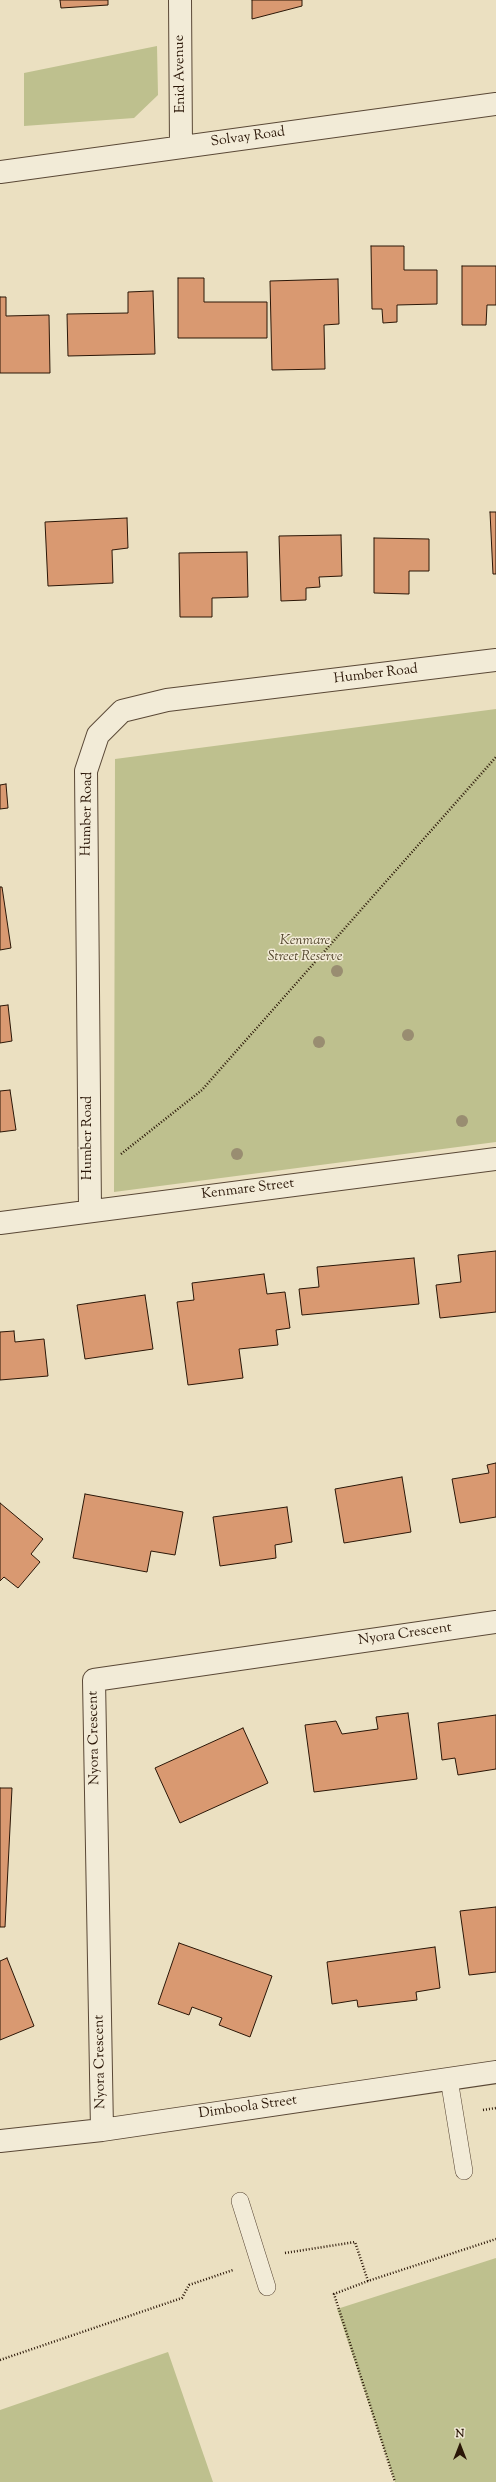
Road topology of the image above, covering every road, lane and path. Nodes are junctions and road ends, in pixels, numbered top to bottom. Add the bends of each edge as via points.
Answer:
1 (180, 0) edge
2 (496, 104) edge
3 (182, 147) junction
4 (0, 172) edge
5 (496, 660) edge
6 (496, 757) edge
7 (496, 1159) edge
8 (89, 1176) junction
9 (90, 1210) junction
10 (0, 1223) edge
11 (496, 1622) edge
12 (496, 2072) edge
13 (449, 2079) junction
14 (496, 2108) edge
15 (476, 2111) dead end
16 (102, 2130) junction
17 (0, 2141) edge
18 (464, 2171) dead end
19 (240, 2201) dead end
20 (496, 2239) edge
21 (282, 2254) dead end
22 (238, 2269) dead end
23 (368, 2281) junction
24 (267, 2287) dead end
25 (0, 2360) edge
26 (395, 2482) edge

1 - 3 street, Enid Avenue
2 - 3 street, Solvay Road
3 - 4 street, Solvay Road
5 - 8 street, Humber Road via 167,700 122,711 98,735 86,771
6 - 8 path via 202,1090
7 - 9 street, Kenmare Street
8 - 9 street, Humber Road
9 - 10 street, Kenmare Street
11 - 16 street, Nyora Crescent via 94,1680
12 - 13 street, Dimboola Street
13 - 16 street, Dimboola Street
13 - 18 lane
14 - 15 path
16 - 17 street, Dimboola Street
19 - 24 lane
20 - 23 path
21 - 23 path via 355,2242
22 - 25 path via 189,2285 182,2298
23 - 26 path via 334,2294

